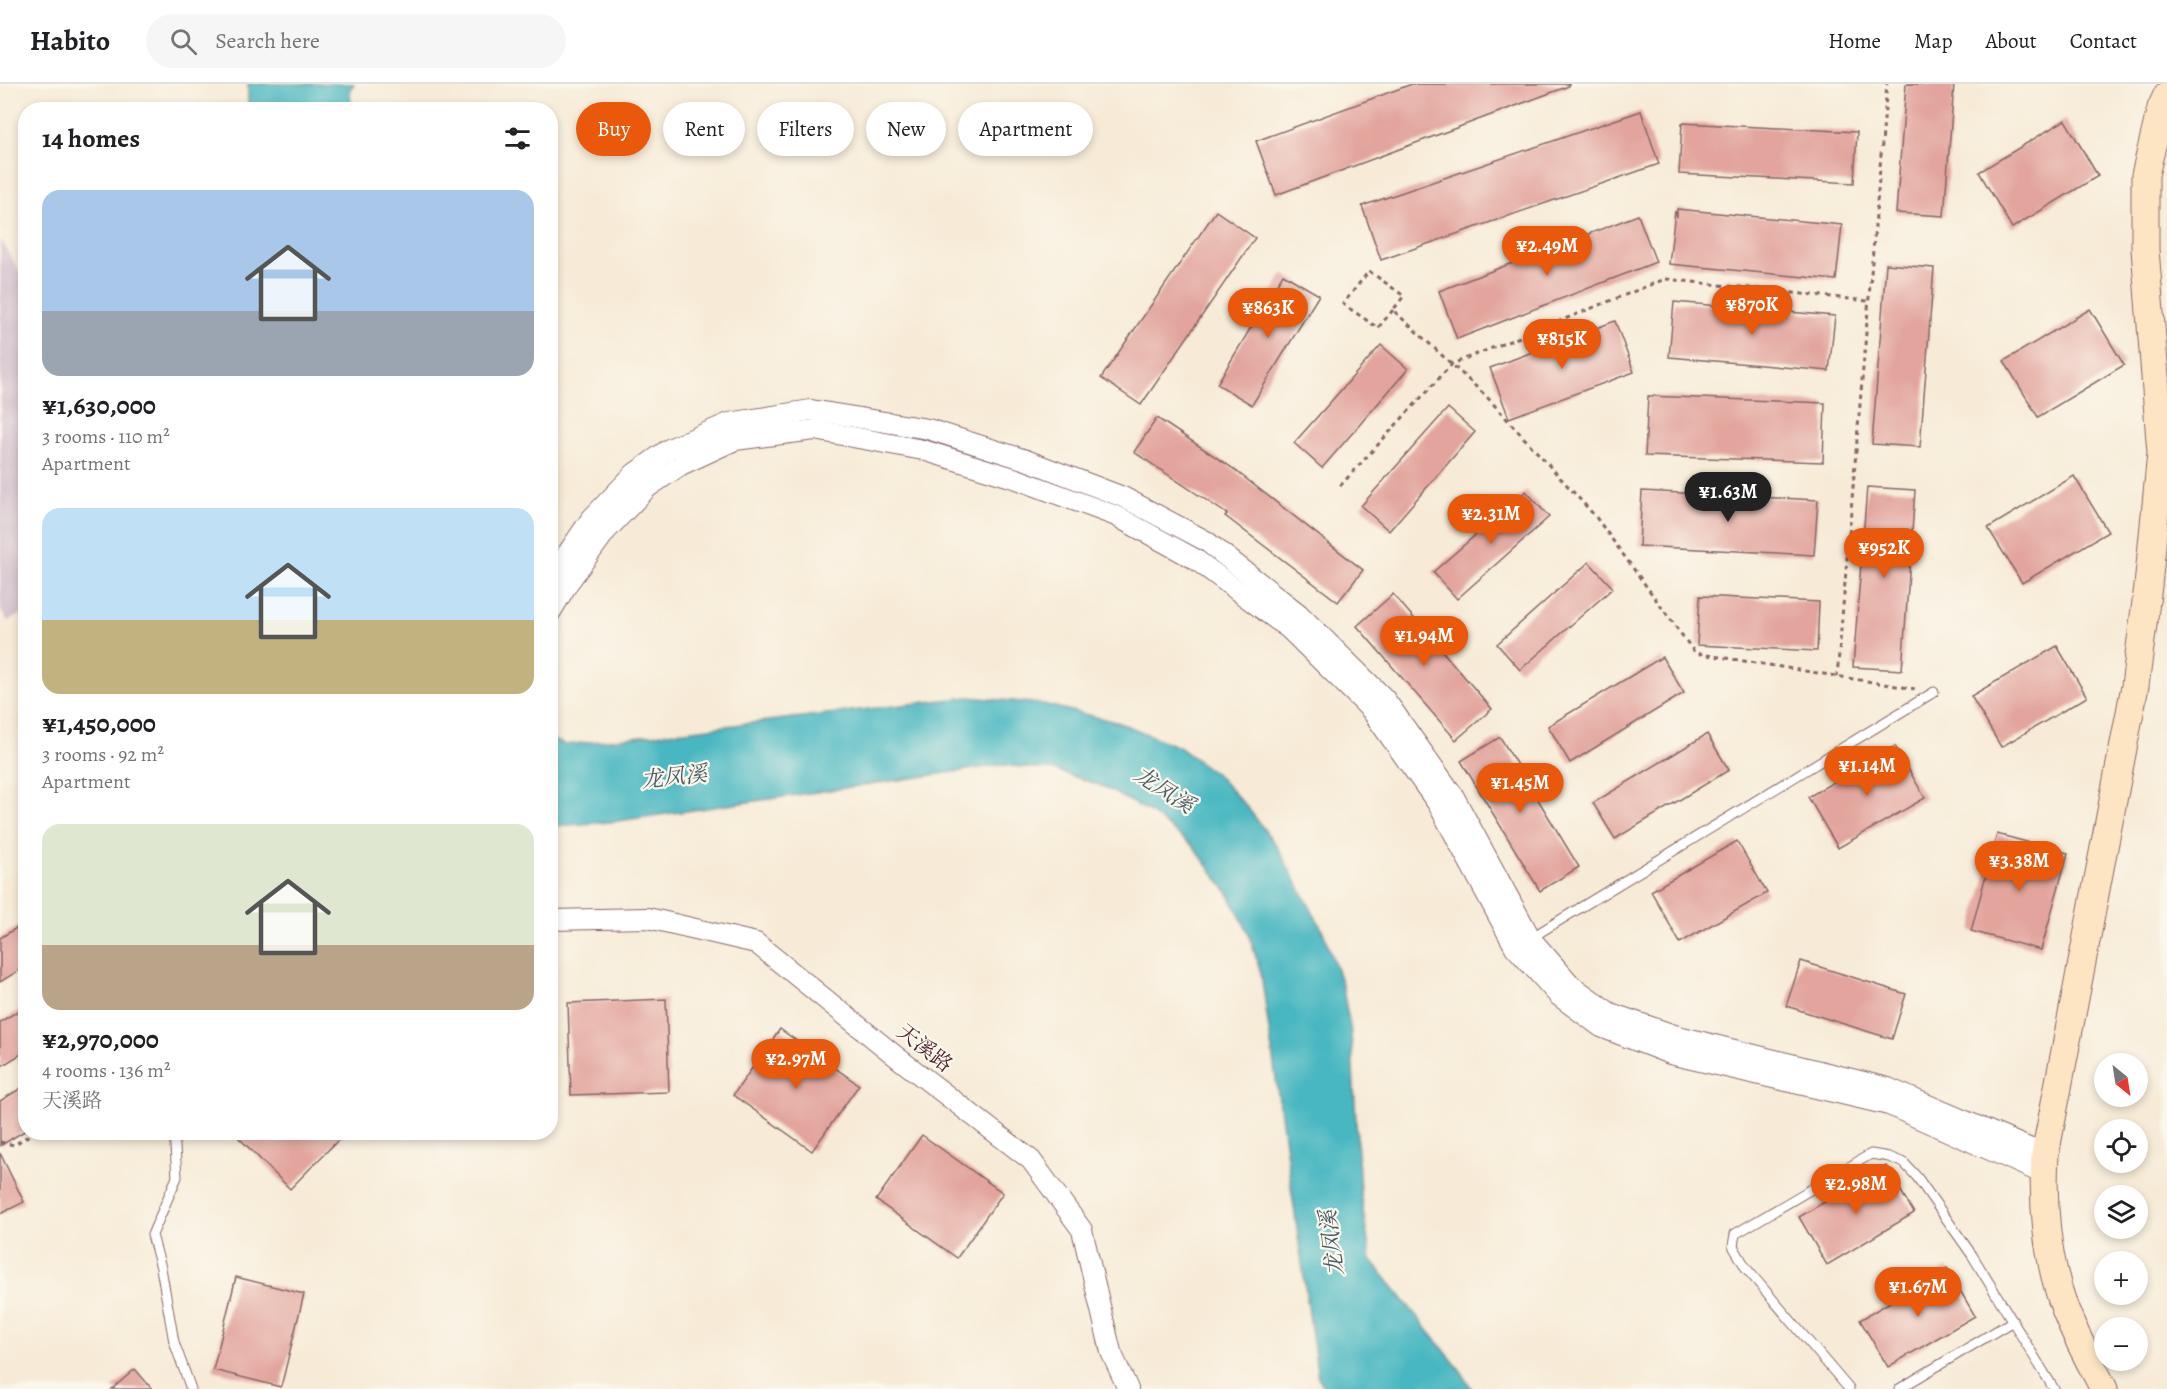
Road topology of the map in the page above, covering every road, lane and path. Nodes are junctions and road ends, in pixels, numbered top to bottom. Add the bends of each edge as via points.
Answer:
1 (1887, 84) edge
2 (2167, 95) edge
3 (1868, 301) junction
4 (1393, 310) junction
5 (1452, 364) junction
6 (641, 481) junction
7 (1340, 486) dead end
8 (558, 567) edge
9 (558, 600) edge
10 (1837, 677) junction
11 (1934, 692) joint
12 (558, 920) edge
13 (1509, 935) junction
14 (1531, 939) junction
15 (1527, 961) junction
16 (22, 1140) edge
17 (175, 1140) edge
18 (0, 1142) edge
19 (2044, 1164) junction
20 (2013, 1321) junction
21 (191, 1389) edge
22 (1128, 1389) edge
23 (1849, 1389) edge
24 (1899, 1389) edge
25 (2054, 1389) edge
26 (2104, 1389) edge

1 - 3 path
2 - 19 street via 2145,175 2145,249 2161,453 2148,586 2135,686
3 - 5 path via 1665,279
3 - 10 path
4 - 4 path via 1404,296 1369,271 1343,304 1378,328
4 - 5 path
5 - 7 path
5 - 10 path via 1595,516 1695,653
6 - 8 street via 591,519
6 - 9 street
6 - 13 street via 735,440 815,430 923,450 1116,516 1195,559 1289,629 1371,710 1437,804
6 - 14 street via 669,449 729,423 811,410 928,429 1124,496 1206,542 1299,614 1384,698 1453,795
10 - 11 path
11 - 14 lane
12 - 22 street, 天溪路 via 648,918 756,943 1031,1160 1082,1230 1111,1352
13 - 14 lane
13 - 15 street
14 - 15 lane
14 - 19 street via 1572,986 1610,1013 1674,1035 1888,1088
15 - 19 street via 1559,996 1601,1028 1670,1054 1889,1105
16 - 18 path via 14,1145
17 - 21 lane via 177,1177 152,1235 174,1342
19 - 26 street via 2050,1262 2064,1306
20 - 23 lane via 1917,1177 1904,1162 1871,1154 1735,1234 1732,1246 1746,1268
20 - 24 lane
20 - 25 lane

